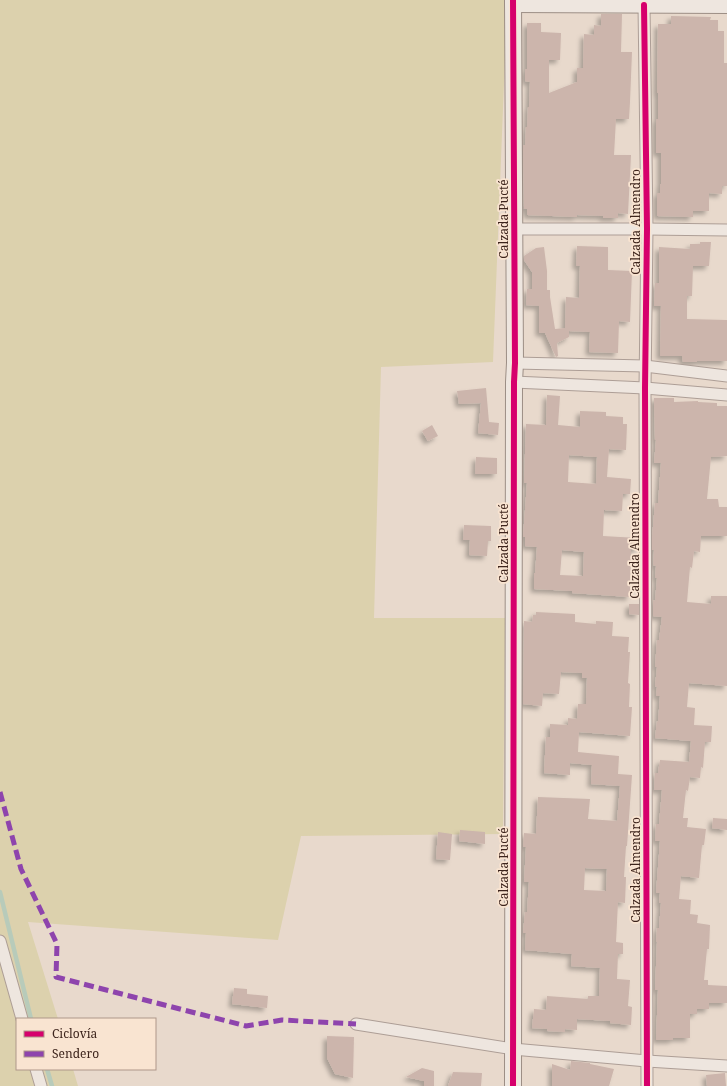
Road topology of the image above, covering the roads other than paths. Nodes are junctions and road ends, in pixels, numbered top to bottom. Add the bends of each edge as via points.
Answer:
1 (513, 2) edge
2 (644, 5) junction
3 (727, 5) edge
4 (514, 229) junction
5 (647, 229) junction
6 (727, 230) edge
7 (515, 363) junction
8 (645, 366) junction
9 (727, 376) edge
10 (514, 382) junction
11 (645, 388) junction
12 (727, 395) edge
13 (0, 941) edge
14 (22, 1018) edge
15 (356, 1024) dead end
16 (513, 1049) junction
17 (647, 1061) junction
18 (727, 1066) edge
19 (36, 1070) edge
20 (41, 1086) edge
21 (513, 1086) edge
22 (647, 1086) edge

1 - 2 street
1 - 4 street, Calzada Pucté
2 - 3 street
2 - 5 street, Calzada Almendro
4 - 5 street
4 - 7 street, Calzada Pucté
5 - 6 street
5 - 8 street, Calzada Almendro
7 - 8 street
7 - 10 street, Calzada Pucté
8 - 9 street
8 - 11 street, Calzada Almendro
10 - 11 street
10 - 16 street, Calzada Pucté
11 - 12 street
11 - 17 street, Calzada Almendro
13 - 14 street
15 - 16 street
16 - 17 street
16 - 21 street, Calzada Pucté
17 - 18 street
17 - 22 street, Calzada Almendro
19 - 20 street

